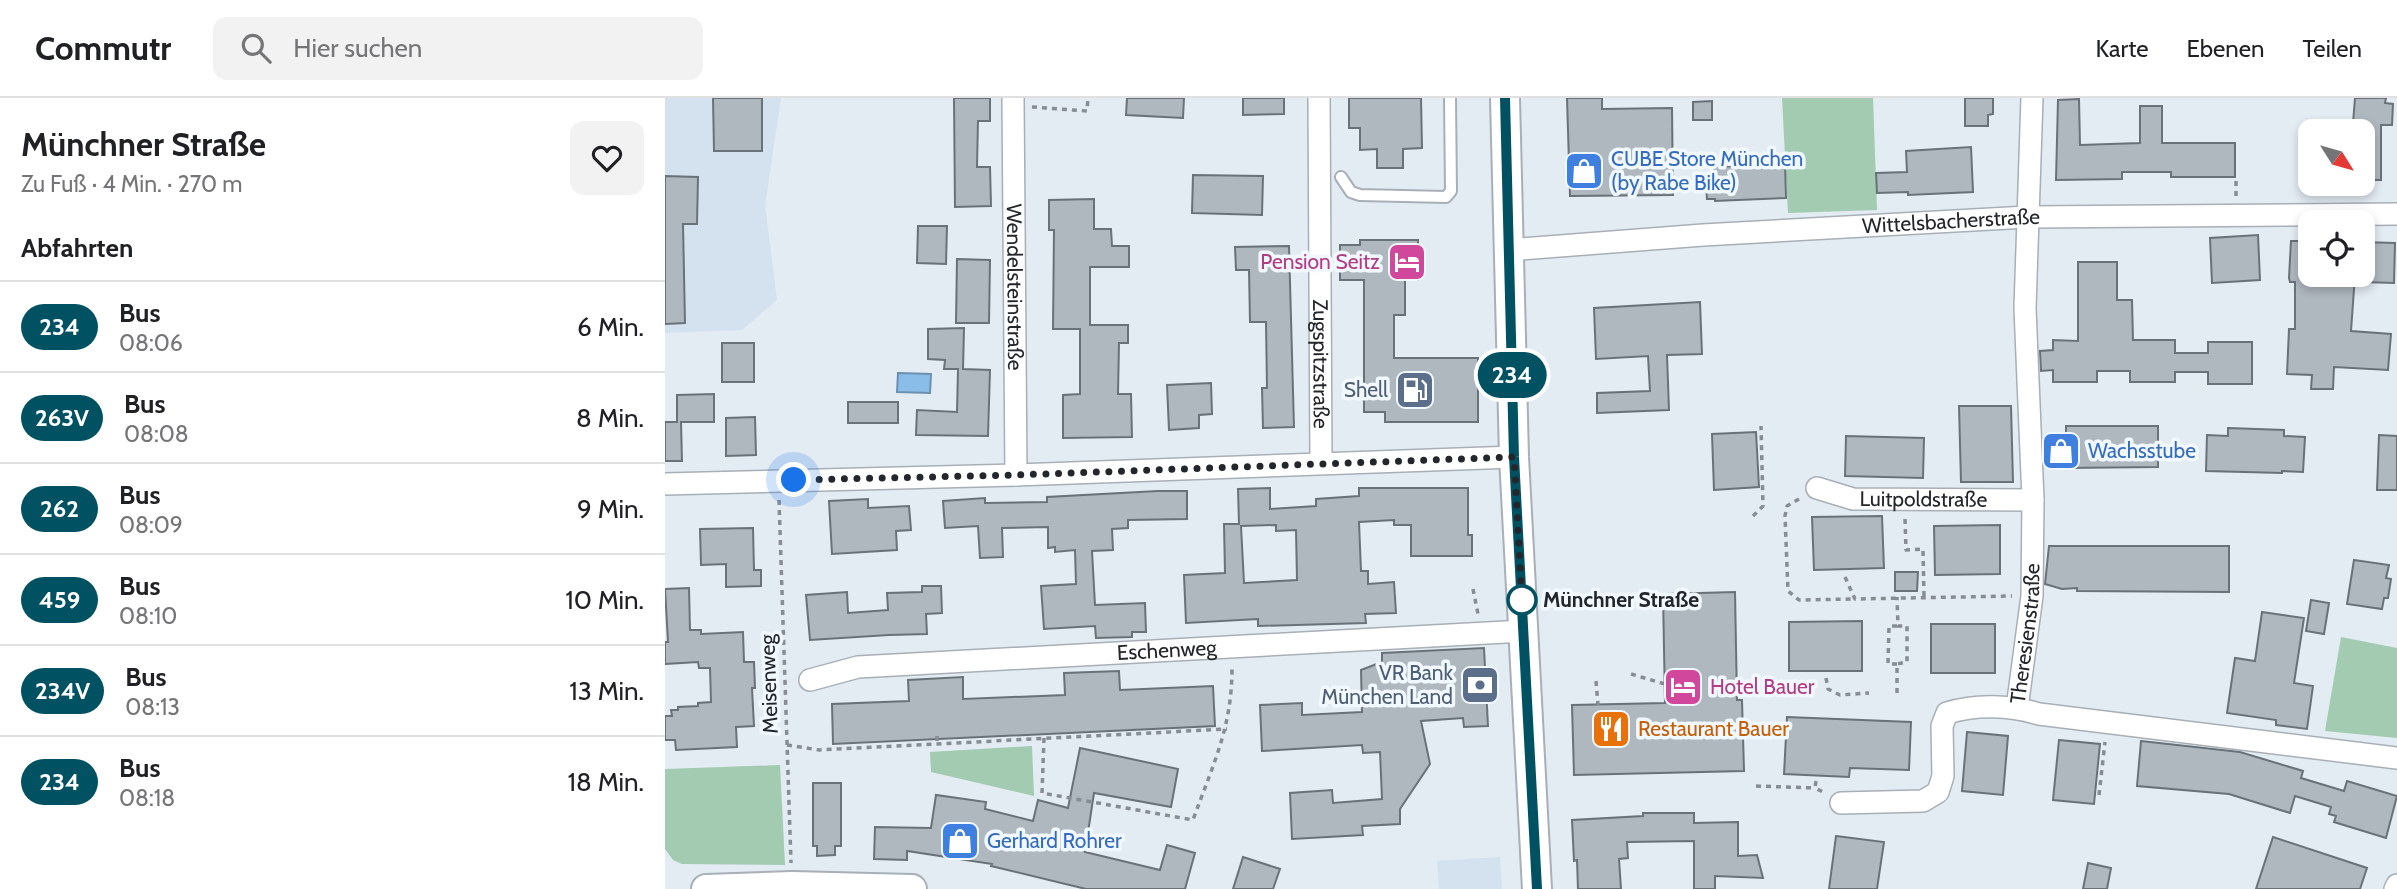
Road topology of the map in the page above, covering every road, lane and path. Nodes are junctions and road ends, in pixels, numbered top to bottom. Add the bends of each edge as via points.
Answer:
1 (1088, 98) edge
2 (1319, 98) edge
3 (1450, 98) edge
4 (1505, 98) edge
5 (2032, 98) edge
6 (1014, 102) edge
7 (1341, 177) dead end
8 (2397, 214) edge
9 (2027, 217) junction
10 (1507, 250) junction
11 (1761, 426) dead end
12 (1514, 457) junction
13 (1321, 463) junction
14 (1016, 475) junction
15 (779, 481) junction
16 (665, 484) edge
17 (1817, 488) joint
18 (1905, 499) junction
19 (2033, 500) junction
20 (1753, 516) dead end
21 (1845, 577) dead end
22 (1924, 596) junction
23 (2032, 596) junction
24 (1897, 597) junction
25 (1855, 599) junction
26 (1898, 626) junction
27 (1524, 631) junction
28 (1231, 648) junction
29 (1897, 664) junction
30 (1631, 674) dead end
31 (1826, 678) dead end
32 (810, 680) dead end
33 (1596, 681) dead end
34 (1665, 684) dead end
35 (1869, 693) dead end
36 (1897, 693) dead end
37 (1598, 705) dead end
38 (2017, 708) junction
39 (1094, 729) dead end
40 (1227, 729) junction
41 (937, 736) dead end
42 (1094, 736) junction
43 (1044, 738) junction
44 (937, 744) junction
45 (787, 746) junction
46 (2103, 755) dead end
47 (2397, 758) edge
48 (1756, 786) dead end
49 (1815, 788) dead end
50 (2099, 795) dead end
51 (1841, 803) dead end
52 (792, 886) junction
53 (706, 889) edge
54 (912, 889) edge
55 (1537, 889) edge

1 - 6 path via 1087,111
2 - 13 street, Zugspitzstraße
3 - 7 lane via 1451,191 1446,197 1360,195 1351,192
4 - 10 street
5 - 9 street, Theresienstraße
6 - 14 street, Wendelsteinstraße
8 - 9 street, Wittelsbacherstraße
9 - 10 street, Wittelsbacherstraße
9 - 19 street, Theresienstraße via 2025,308
10 - 12 street
11 - 20 path via 1763,506
12 - 13 street
12 - 27 street
13 - 14 street
14 - 15 street
15 - 16 street
15 - 45 path, Meisenweg
17 - 18 street, Luitpoldstraße via 1853,499
17 - 25 path via 1787,506 1788,591 1799,600
18 - 19 street, Luitpoldstraße
18 - 22 path via 1906,550 1923,550
19 - 23 street, Theresienstraße
21 - 25 path
22 - 23 path
22 - 24 path
23 - 38 street, Theresienstraße
24 - 25 path
24 - 26 path
26 - 29 path via 1907,626 1907,662
26 - 29 path via 1889,626 1888,664
27 - 28 street, Eschenweg
27 - 55 street
28 - 32 street, Eschenweg via 858,667
28 - 40 path
29 - 36 path
30 - 34 path
31 - 35 path via 1828,689 1840,695
33 - 37 path
38 - 47 street, Theresienstraße
38 - 51 street via 1963,708 1947,713 1942,726 1943,776 1938,792 1923,801
39 - 42 path
40 - 42 path
40 - 43 path via 1193,820 1042,793
41 - 44 path
42 - 43 path
43 - 44 path
44 - 45 path via 819,750
45 - 52 path, Meisenweg
46 - 50 path
48 - 49 path
52 - 53 street
52 - 54 street

